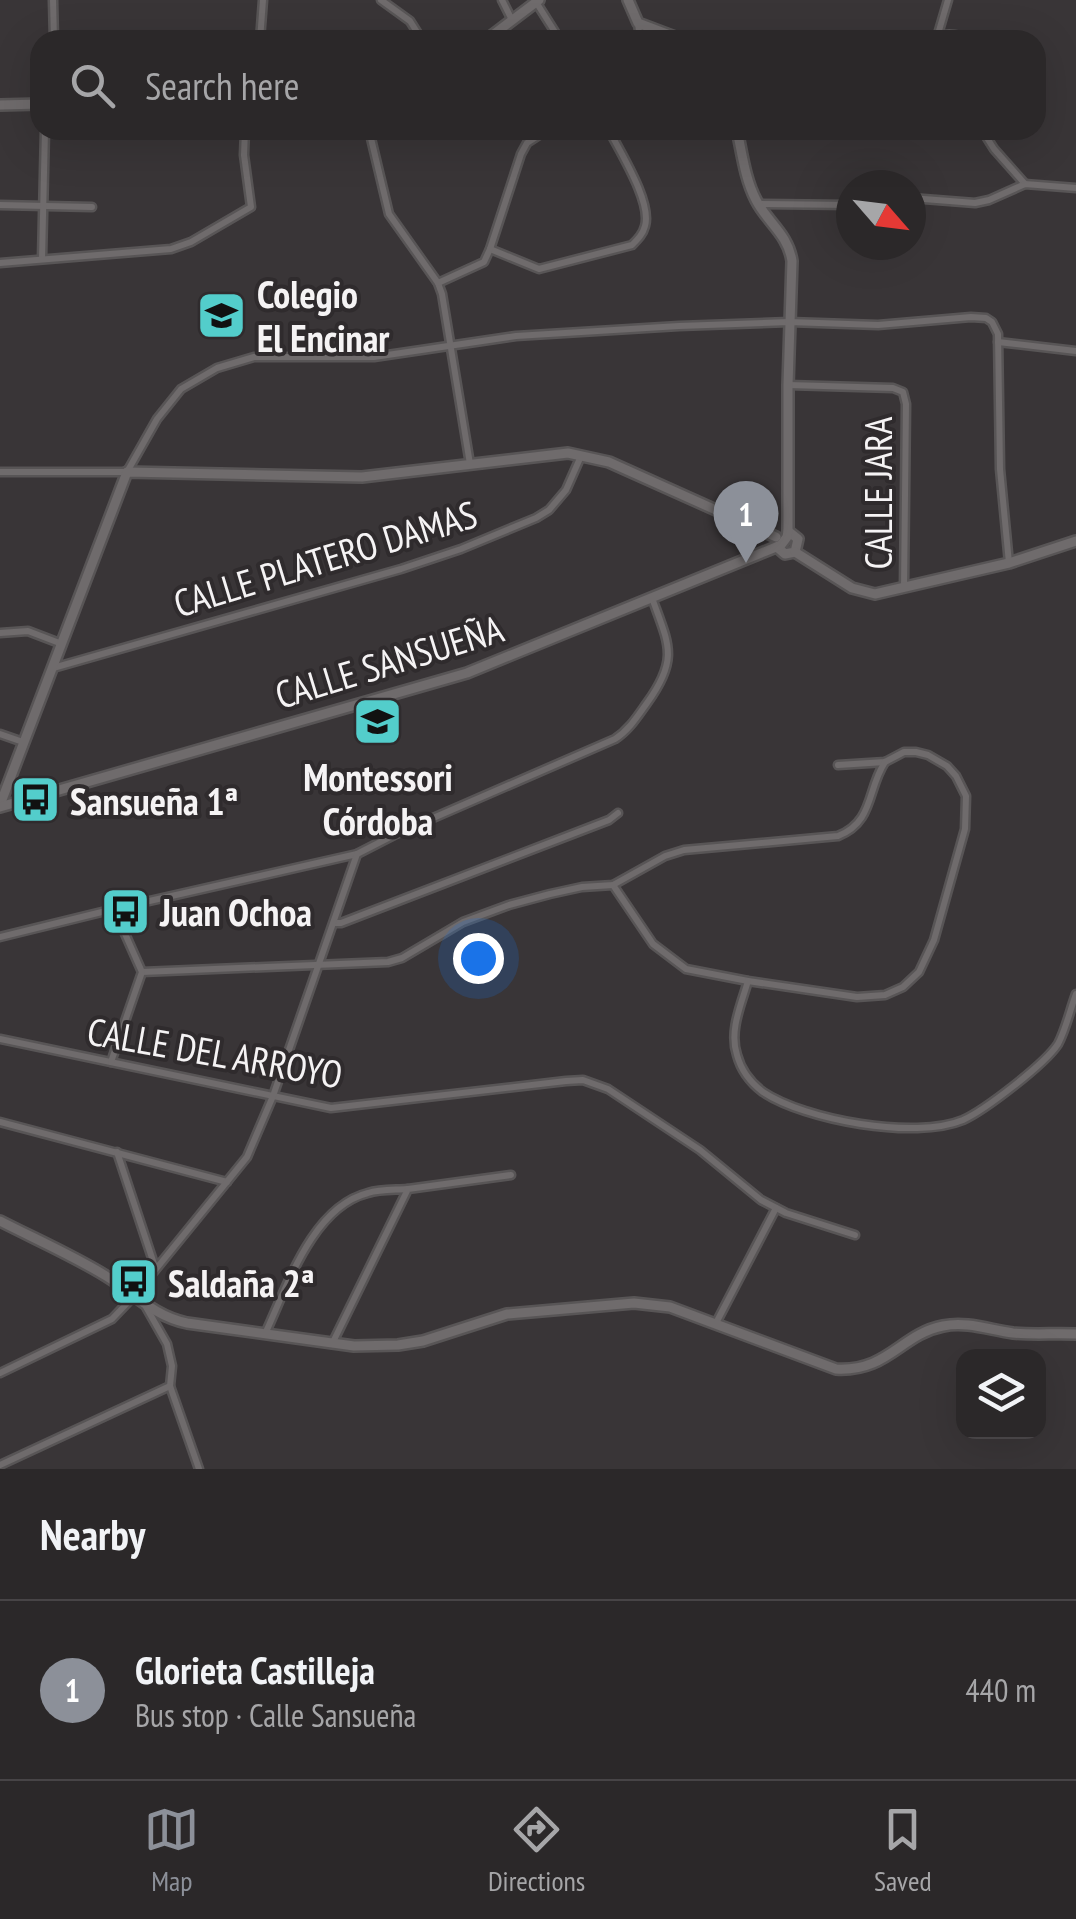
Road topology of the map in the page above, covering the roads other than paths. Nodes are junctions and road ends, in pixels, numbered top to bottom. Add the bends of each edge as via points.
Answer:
1 (53, 0) edge
2 (263, 0) edge
3 (381, 0) edge
4 (502, 0) edge
5 (628, 0) edge
6 (948, 0) edge
7 (538, 1) edge
8 (512, 20) junction
9 (638, 23) junction
10 (54, 30) edge
11 (261, 30) edge
12 (416, 30) edge
13 (499, 30) edge
14 (554, 30) edge
15 (639, 30) edge
16 (657, 30) edge
17 (939, 30) edge
18 (0, 104) edge
19 (30, 104) edge
20 (45, 140) edge
21 (245, 140) edge
22 (371, 140) edge
23 (533, 140) edge
24 (615, 140) edge
25 (739, 140) edge
26 (988, 140) edge
27 (1025, 184) junction
28 (1076, 188) edge
29 (926, 199) edge
30 (757, 204) junction
31 (0, 205) edge
32 (836, 205) edge
33 (43, 206) junction
34 (92, 207) dead end
35 (490, 250) junction
36 (42, 259) junction
37 (0, 263) edge
38 (438, 283) junction
39 (789, 322) junction
40 (998, 342) junction
41 (451, 345) junction
42 (1076, 352) edge
43 (788, 385) junction
44 (581, 455) junction
45 (470, 464) junction
46 (0, 472) edge
47 (127, 472) junction
48 (782, 539) junction
49 (1076, 541) edge
50 (795, 552) junction
51 (1008, 563) junction
52 (904, 588) junction
53 (652, 598) junction
54 (0, 633) edge
55 (62, 644) junction
56 (52, 668) junction
57 (0, 734) edge
58 (24, 742) junction
59 (885, 762) junction
60 (838, 765) dead end
61 (0, 806) edge
62 (618, 813) dead end
63 (358, 854) junction
64 (613, 885) junction
65 (114, 908) junction
66 (335, 922) junction
67 (0, 937) edge
68 (319, 966) junction
69 (142, 972) junction
70 (748, 981) junction
71 (1076, 994) edge
72 (0, 1039) edge
73 (111, 1062) junction
74 (273, 1096) junction
75 (0, 1122) edge
76 (117, 1152) junction
77 (511, 1175) dead end
78 (227, 1182) junction
79 (408, 1189) junction
80 (776, 1208) junction
81 (0, 1221) edge
82 (855, 1235) dead end
83 (155, 1268) junction
84 (134, 1296) junction
85 (144, 1305) junction
86 (716, 1323) junction
87 (264, 1334) junction
88 (1076, 1334) edge
89 (332, 1344) junction
90 (0, 1374) edge
91 (170, 1386) junction
92 (0, 1464) edge
93 (199, 1469) edge

1 - 10 street
2 - 11 street
3 - 12 street
4 - 8 street
5 - 9 street
6 - 17 street
7 - 8 street
7 - 14 street
8 - 13 street
9 - 15 street
9 - 16 street
18 - 19 street
20 - 33 street
21 - 36 street via 250,208 182,246
22 - 38 street via 384,202
23 - 35 street via 520,154
24 - 35 street via 645,205 645,228 632,244 539,269
25 - 30 street
26 - 27 street
27 - 28 street
27 - 29 street via 974,203
30 - 32 street
30 - 39 street via 790,247
31 - 33 street
33 - 34 street
33 - 36 street
35 - 38 street via 484,262
36 - 37 street
38 - 41 street
39 - 40 street via 878,325 979,317 996,327
39 - 41 street
39 - 43 street
40 - 42 street
40 - 51 street
41 - 45 street
41 - 47 street via 374,357 254,357 226,364 181,389
43 - 48 street
43 - 52 street, CALLE JARA via 902,392
44 - 45 street
44 - 48 street
44 - 56 street, CALLE PLATERO DAMAS via 549,510 461,549
45 - 47 street via 362,477
46 - 47 street
47 - 55 street
48 - 50 street via 785,554
48 - 50 street via 798,538
48 - 53 street, CALLE SANSUEÑA
49 - 51 street
50 - 52 street via 863,592
51 - 52 street
53 - 61 street, CALLE SANSUEÑA via 467,673
53 - 63 street via 668,663 660,686 621,735
54 - 55 street via 28,631
55 - 56 street
56 - 58 street
57 - 58 street
58 - 61 street
59 - 60 street
59 - 64 street via 865,814 849,832 684,850
59 - 70 street via 904,752 928,755 947,766 966,796 965,829 919,972 904,988 873,997
62 - 66 street
63 - 65 street
63 - 66 street
64 - 68 street via 509,905 388,962
64 - 70 street via 653,944 674,961
65 - 67 street
65 - 69 street
66 - 68 street
68 - 69 street
68 - 74 street
69 - 73 street
70 - 71 street via 734,1037 750,1080 818,1115 886,1127 954,1123 989,1104 1056,1048
72 - 73 street, CALLE DEL ARROYO
73 - 74 street, CALLE DEL ARROYO
74 - 78 street via 247,1157
74 - 80 street, CALLE DEL ARROYO via 340,1108 596,1083
75 - 76 street
76 - 78 street
76 - 83 street
77 - 79 street
78 - 83 street
79 - 87 street via 369,1192 330,1217 308,1243
79 - 89 street
80 - 82 street, CALLE DEL ARROYO
80 - 86 street
81 - 84 street
83 - 84 street
84 - 85 street
84 - 90 street via 112,1319
85 - 87 street via 175,1320
85 - 91 street via 167,1344
86 - 88 street via 836,1369 865,1368 944,1326
86 - 89 street via 634,1302 507,1314 398,1345
87 - 89 street
91 - 92 street
91 - 93 street

